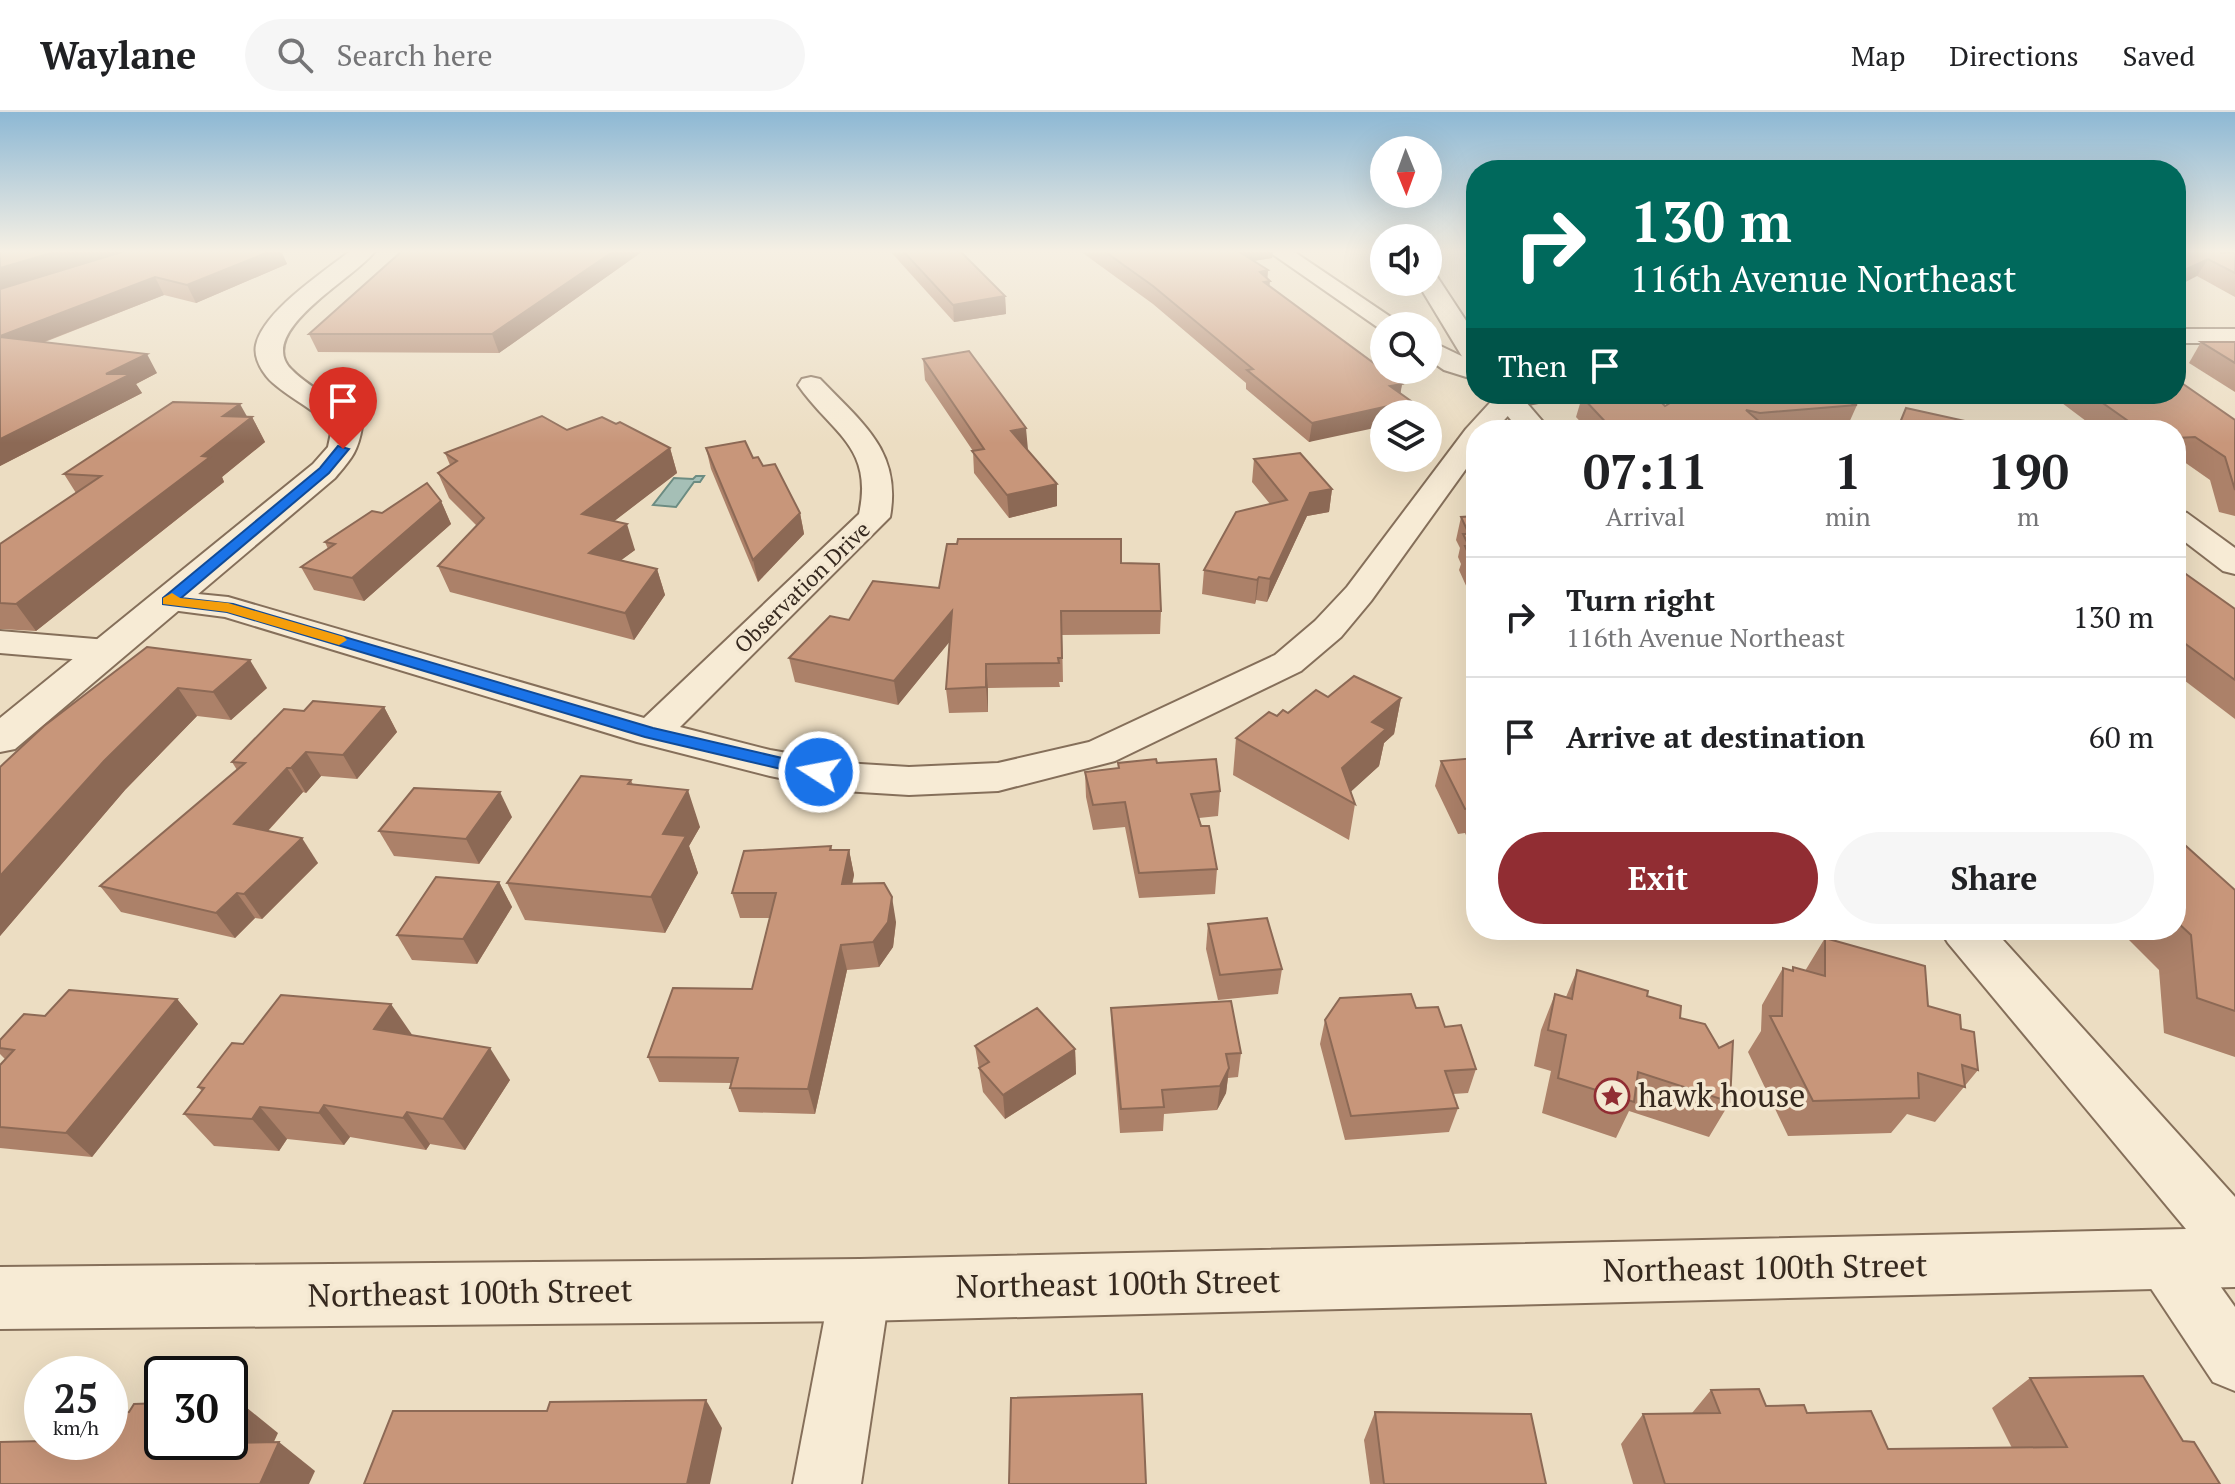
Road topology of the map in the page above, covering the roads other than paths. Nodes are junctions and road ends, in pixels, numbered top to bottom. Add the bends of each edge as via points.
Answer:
1 (290, 315) edge
2 (1450, 315) edge
3 (2186, 336) edge
4 (2235, 336) edge
5 (1466, 341) edge
6 (1442, 357) edge
7 (1466, 369) edge
8 (811, 385) dead end
9 (1500, 404) edge
10 (1513, 404) edge
11 (1488, 420) edge
12 (1526, 420) edge
13 (1466, 449) edge
14 (2186, 527) edge
15 (2235, 564) edge
16 (168, 601) junction
17 (0, 642) edge
18 (107, 651) junction
19 (651, 733) junction
20 (0, 739) edge
21 (1974, 940) edge
22 (2235, 1241) edge
23 (2235, 1257) edge
24 (2165, 1258) junction
25 (860, 1290) junction
26 (0, 1298) edge
27 (2235, 1360) edge
28 (827, 1484) edge

1 - 16 street via 269,344 271,361 283,377 332,409 347,427 343,449 324,471
2 - 5 street
3 - 4 street
6 - 7 street
8 - 19 street, Observation Drive via 870,451 880,471 881,496 874,517
9 - 11 street
10 - 12 street
13 - 19 street via 1359,594 1298,655 1101,752 998,777 909,781 799,769
14 - 15 street
16 - 18 street
16 - 19 street via 228,607
17 - 18 street
18 - 20 street
21 - 22 street
23 - 24 street, Northeast 100th Street
24 - 25 street, Northeast 100th Street
24 - 27 street
25 - 26 street, Northeast 100th Street
25 - 28 street

